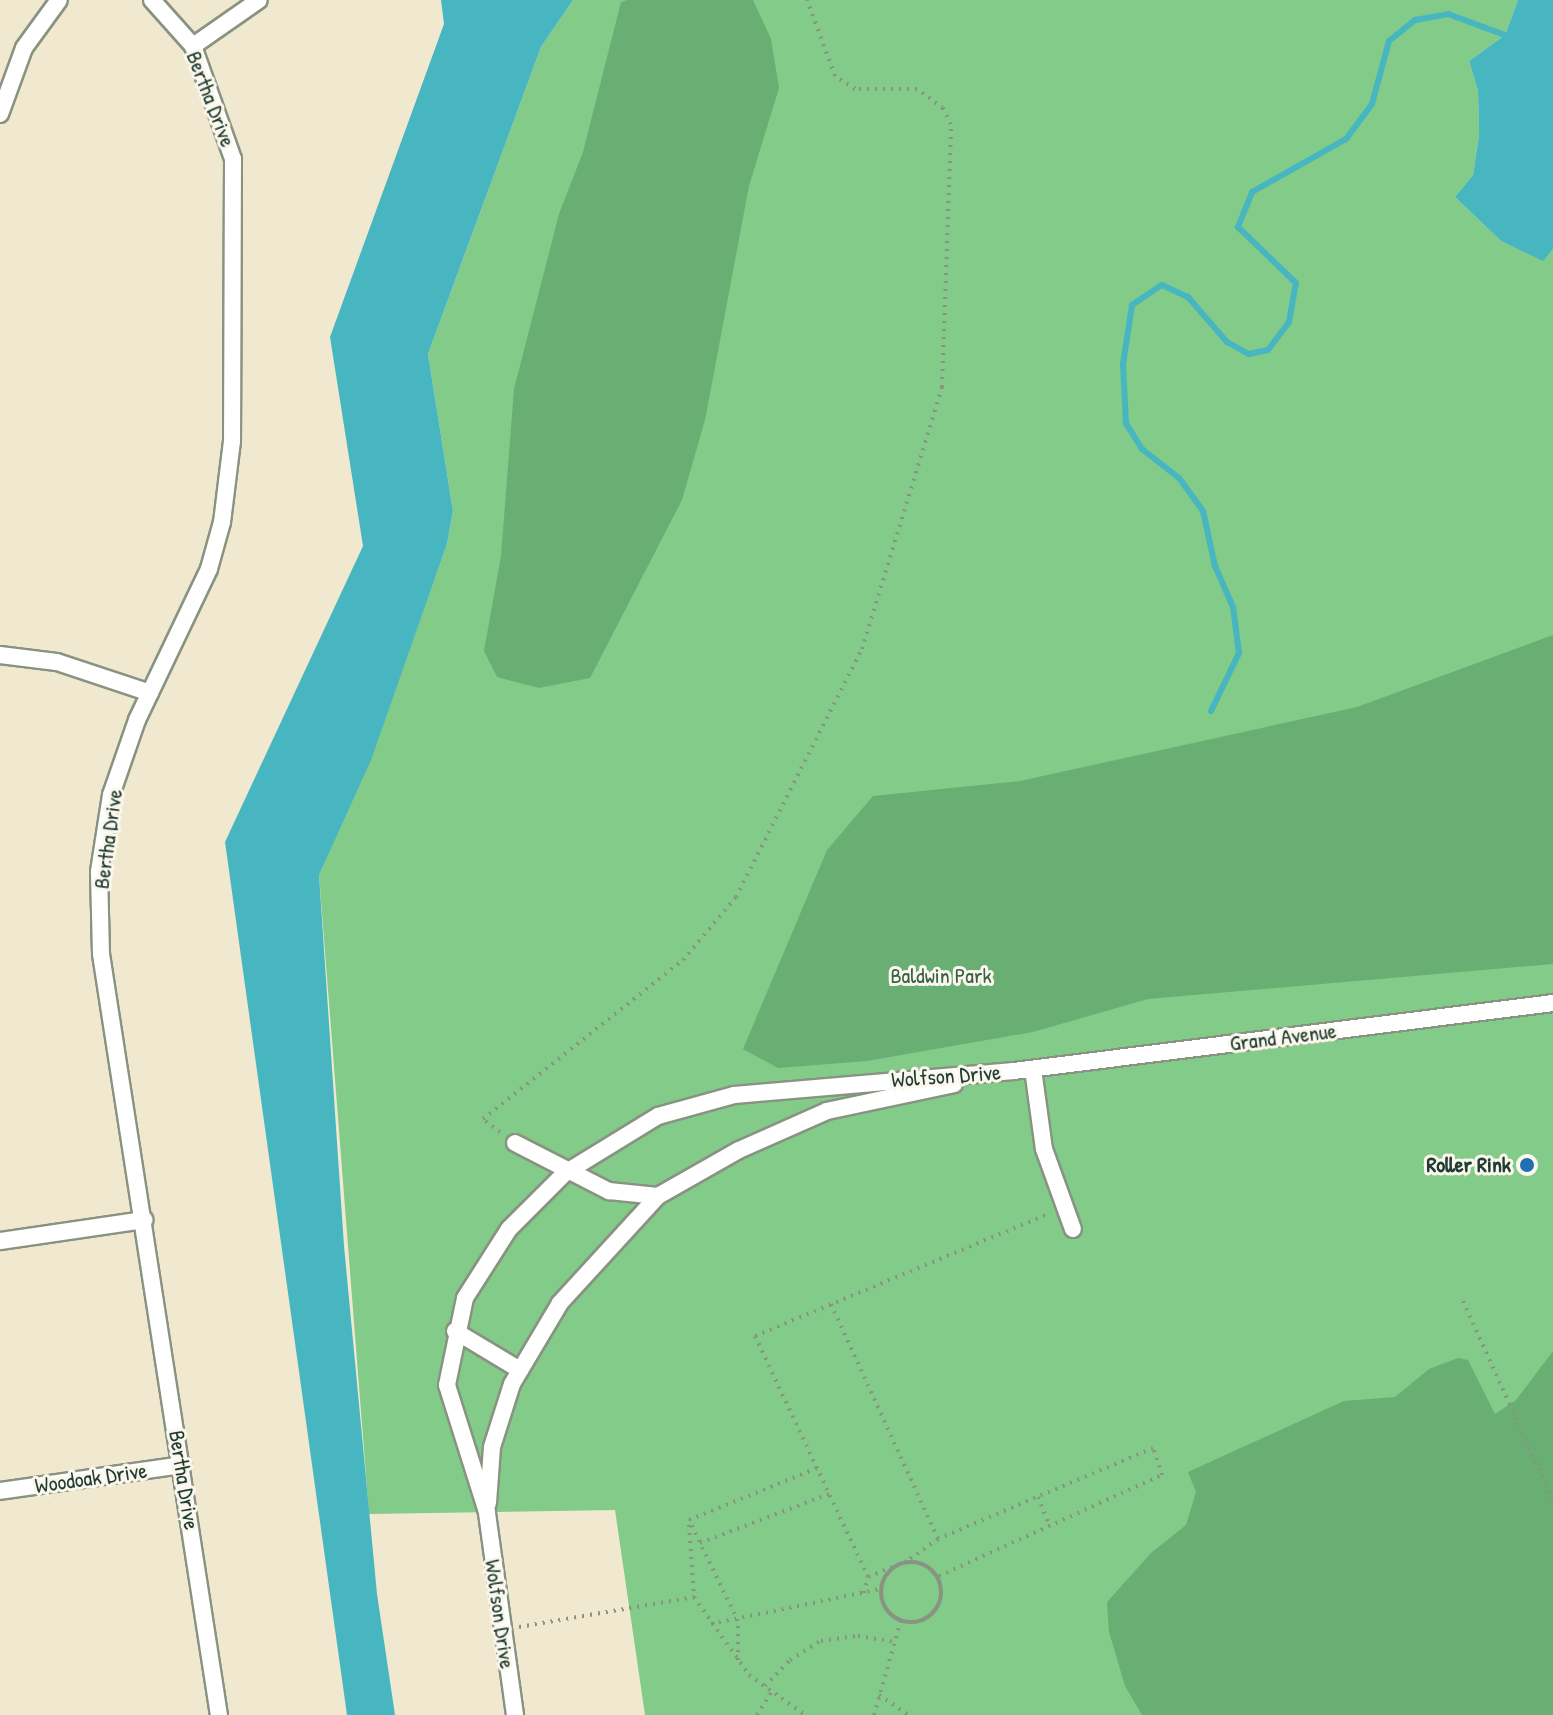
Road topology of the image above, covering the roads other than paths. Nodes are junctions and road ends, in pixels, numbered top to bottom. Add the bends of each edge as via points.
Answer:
1 (59, 0) edge
2 (152, 0) edge
3 (259, 0) edge
4 (193, 46) junction
5 (0, 114) edge
6 (0, 655) edge
7 (150, 693) junction
8 (1553, 1003) edge
9 (1033, 1069) junction
10 (1014, 1071) junction
11 (515, 1143) road end
12 (565, 1173) junction
13 (658, 1196) junction
14 (144, 1220) junction
15 (1073, 1229) dead end
16 (0, 1241) edge
17 (455, 1331) junction
18 (520, 1370) junction
19 (182, 1465) junction
20 (0, 1491) edge
21 (487, 1512) junction
22 (219, 1715) edge
23 (515, 1715) edge

1 - 5 street via 24,48
2 - 4 street, Bertha Drive
3 - 4 street
4 - 7 street, Bertha Drive via 233,159 232,441 222,522 209,569
6 - 7 street via 57,662
7 - 14 street, Bertha Drive via 111,795 99,872 101,954
8 - 9 street, Grand Avenue
9 - 10 street, Grand Avenue
9 - 15 street via 1044,1149
10 - 12 street, Wolfson Drive via 734,1095 658,1116
10 - 13 street, Wolfson Drive via 827,1111 739,1150
11 - 12 street
12 - 13 street via 609,1191
12 - 17 street, Wolfson Drive via 509,1229 486,1262 465,1298
13 - 18 street, Wolfson Drive via 560,1303
14 - 16 street
14 - 19 street, Bertha Drive
17 - 18 street
17 - 21 street, Wolfson Drive via 447,1385
18 - 21 street, Wolfson Drive via 492,1447
19 - 20 street, Woodoak Drive
19 - 22 street, Bertha Drive
21 - 23 street, Wolfson Drive

